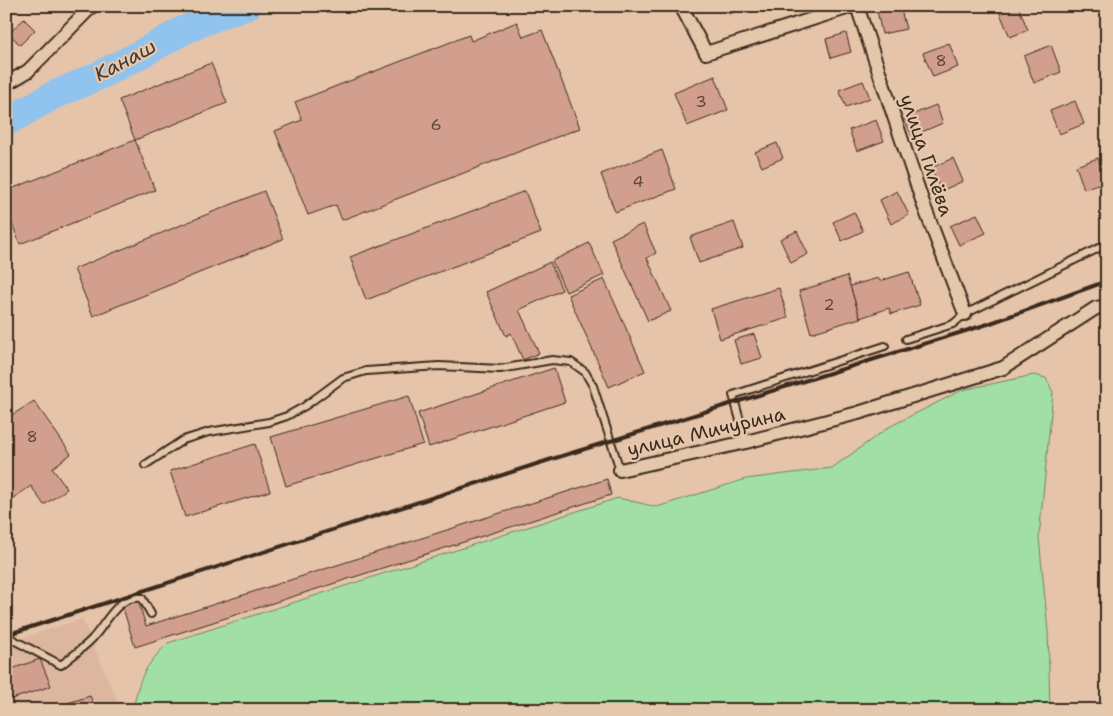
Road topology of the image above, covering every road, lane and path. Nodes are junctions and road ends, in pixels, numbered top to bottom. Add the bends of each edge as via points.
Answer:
1 (92, 6) edge
2 (681, 6) edge
3 (853, 6) edge
4 (857, 6) edge
5 (6, 84) edge
6 (1107, 244) edge
7 (1107, 306) edge
8 (965, 314) junction
9 (906, 339) dead end
10 (885, 346) dead end
11 (746, 442) junction
12 (145, 465) dead end
13 (620, 470) joint
14 (151, 614) dead end
15 (6, 636) edge

1 - 5 street via 28,71
2 - 3 street via 706,53
4 - 8 street, улица Гилёва via 924,206
6 - 8 lane
7 - 11 street, улица Мичурина via 1096,308 1004,368 858,413
8 - 9 lane via 952,324
10 - 11 lane via 733,395
11 - 13 street, улица Мичурина
12 - 13 lane, улица Мичурина via 182,440 287,416 343,378 366,371 438,366 500,370 552,360 571,362 585,372 594,386
14 - 15 lane via 142,598 121,602 91,640 61,666

